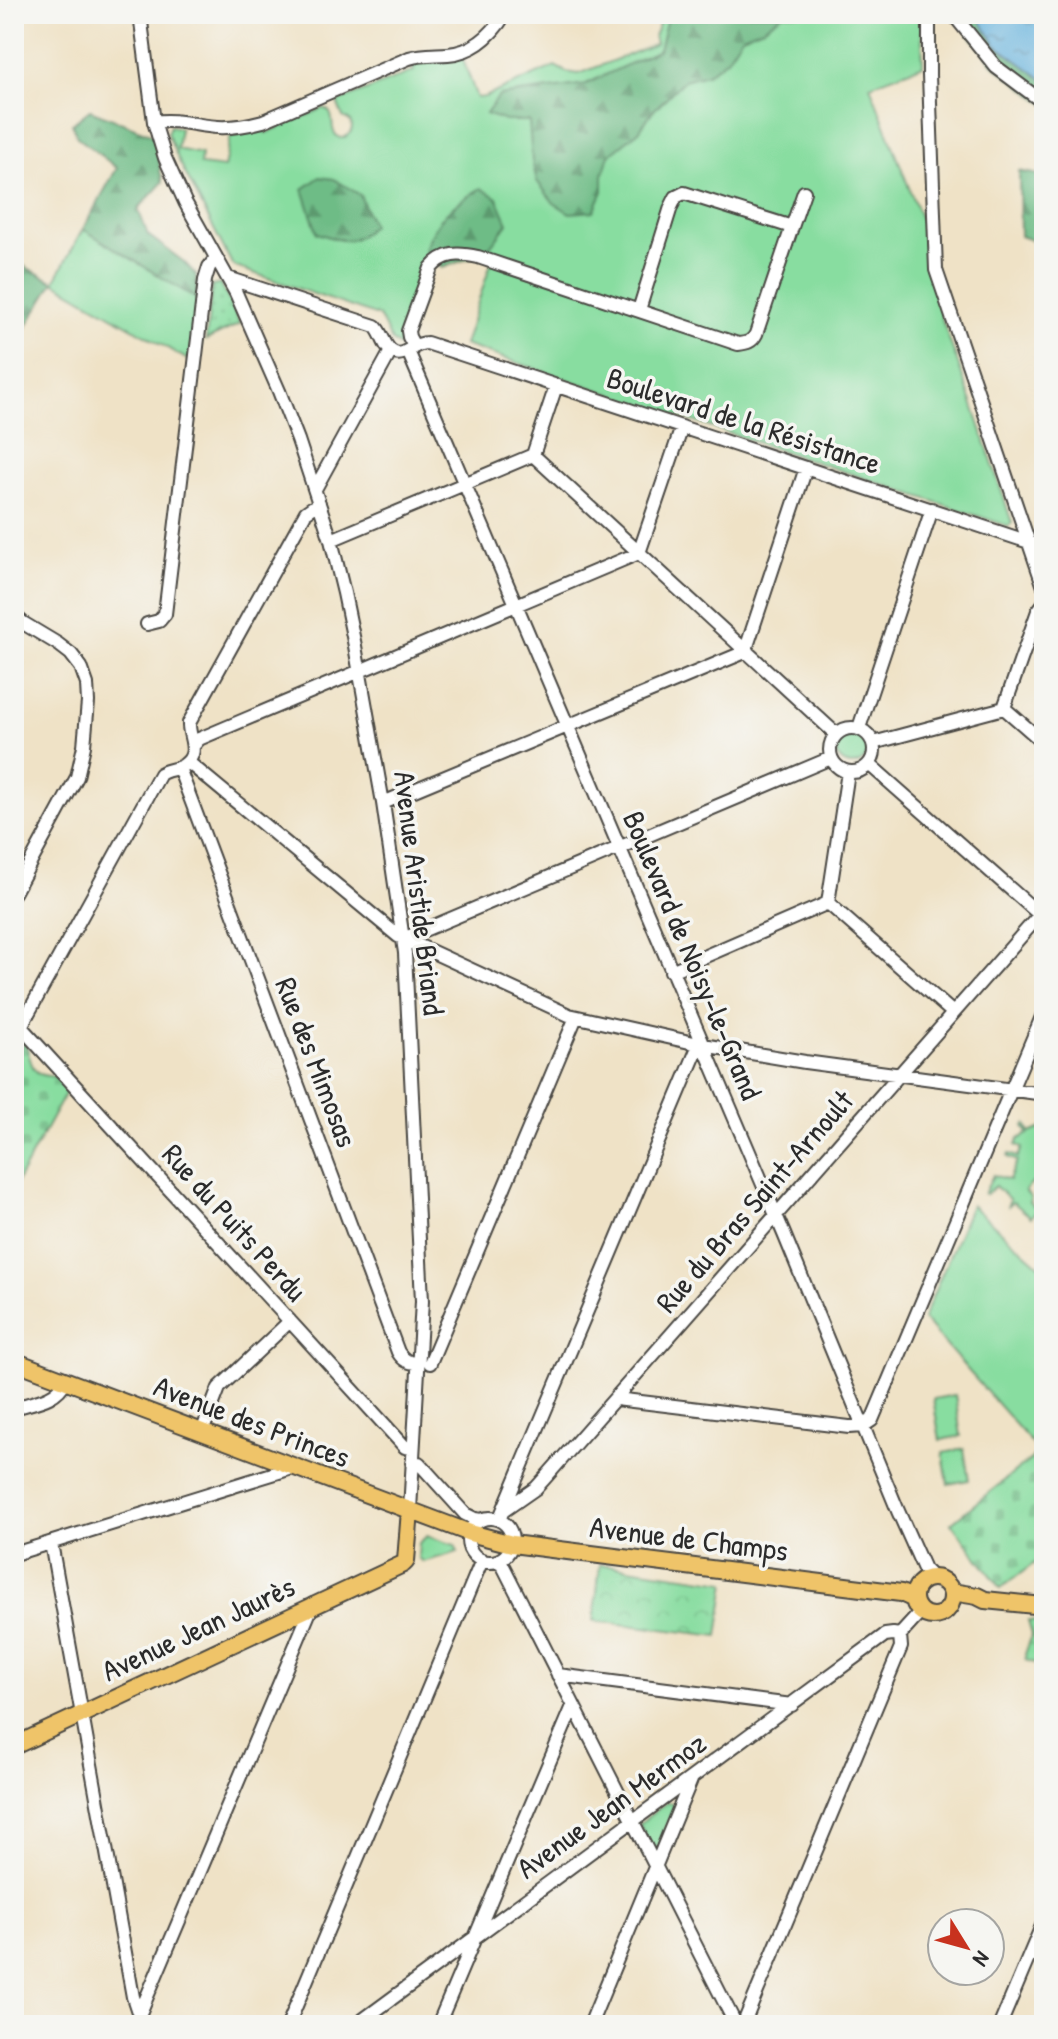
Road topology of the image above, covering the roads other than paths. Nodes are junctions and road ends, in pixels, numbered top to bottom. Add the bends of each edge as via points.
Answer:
1 (140, 14) edge
2 (505, 14) edge
3 (929, 14) edge
4 (953, 14) edge
5 (1044, 103) edge
6 (154, 122) junction
7 (804, 192) dead end
8 (792, 227) junction
9 (216, 258) junction
10 (228, 278) junction
11 (639, 310) junction
12 (416, 347) junction
13 (391, 351) junction
14 (556, 386) junction
15 (682, 427) junction
16 (533, 455) junction
17 (806, 468) junction
18 (466, 484) junction
19 (315, 489) junction
20 (319, 503) junction
21 (932, 509) junction
22 (331, 540) junction
23 (1028, 542) junction
24 (1044, 547) edge
25 (639, 553) junction
26 (1044, 587) edge
27 (1044, 603) edge
28 (516, 604) junction
29 (14, 615) edge
30 (147, 624) dead end
31 (745, 652) junction
32 (359, 671) junction
33 (1004, 708) junction
34 (568, 726) junction
35 (859, 728) junction
36 (836, 734) junction
37 (873, 743) junction
38 (1044, 743) edge
39 (193, 746) junction
40 (831, 758) junction
41 (869, 764) junction
42 (183, 765) junction
43 (848, 772) junction
44 (383, 803) junction
45 (619, 848) junction
46 (14, 893) edge
47 (828, 903) junction
48 (1042, 913) edge
49 (403, 939) junction
50 (671, 971) junction
51 (1044, 1012) edge
52 (953, 1013) junction
53 (576, 1017) junction
54 (19, 1023) edge
55 (14, 1039) edge
56 (703, 1045) junction
57 (899, 1075) junction
58 (1011, 1090) junction
59 (1044, 1094) edge
60 (776, 1216) junction
61 (290, 1321) junction
62 (420, 1339) junction
63 (439, 1342) junction
64 (14, 1361) edge
65 (424, 1363) junction
66 (65, 1381) junction
67 (616, 1399) junction
68 (14, 1408) edge
69 (863, 1426) junction
70 (202, 1432) junction
71 (413, 1448) junction
72 (412, 1463) junction
73 (295, 1467) junction
74 (410, 1510) junction
75 (501, 1516) junction
76 (476, 1527) junction
77 (51, 1543) junction
78 (512, 1544) junction
79 (14, 1554) edge
80 (482, 1560) junction
81 (500, 1560) junction
82 (406, 1561) joint
83 (932, 1577) junction
84 (913, 1598) junction
85 (952, 1598) junction
86 (313, 1604) junction
87 (1044, 1606) edge
88 (900, 1635) junction
89 (558, 1675) junction
90 (792, 1705) junction
91 (573, 1706) junction
92 (82, 1714) junction
93 (14, 1746) edge
94 (692, 1778) junction
95 (633, 1822) junction
96 (656, 1869) junction
97 (1044, 1921) edge
98 (476, 1936) junction
99 (137, 2020) edge
100 (288, 2025) edge
101 (356, 2025) edge
102 (438, 2025) edge
103 (590, 2025) edge
104 (736, 2025) edge
105 (743, 2025) edge
106 (1000, 2025) edge

1 - 6 street, Avenue Aristide Briand
2 - 6 street via 472,48 409,58 263,121 219,127
3 - 23 street via 936,270
4 - 5 street via 996,67
6 - 9 street, Avenue Aristide Briand via 174,180
7 - 8 street
8 - 11 street via 756,334 747,343
8 - 11 street via 684,193 676,197
9 - 10 street, Avenue Aristide Briand
9 - 30 street via 205,280 165,614
10 - 13 street via 375,326
10 - 19 street, Avenue Aristide Briand via 290,416
11 - 12 street via 478,257 449,254 431,268 408,333
12 - 13 street, Boulevard de la Résistance via 399,354
12 - 14 street, Boulevard de la Résistance
12 - 18 street, Boulevard de Noisy-le-Grand
13 - 19 street
14 - 15 street, Boulevard de la Résistance
14 - 16 street
15 - 17 street, Boulevard de la Résistance
15 - 25 street
16 - 18 street
16 - 25 street
17 - 21 street, Boulevard de la Résistance
17 - 31 street
18 - 22 street
18 - 28 street, Boulevard de Noisy-le-Grand
19 - 20 street, Avenue Aristide Briand
20 - 22 street, Avenue Aristide Briand
20 - 39 street via 306,512 189,723
21 - 23 street, Boulevard de la Résistance
21 - 35 street
22 - 32 street, Avenue Aristide Briand
23 - 24 street, Boulevard de la Résistance
23 - 26 street
25 - 28 street
25 - 31 street
27 - 33 street
28 - 32 street
28 - 34 street, Boulevard de Noisy-le-Grand
29 - 46 street via 71,654 81,667 88,702 77,777
31 - 34 street
31 - 36 street
32 - 39 street
32 - 44 street, Avenue Aristide Briand
33 - 37 street
33 - 38 street
34 - 44 street
34 - 45 street, Boulevard de Noisy-le-Grand
35 - 36 street
35 - 37 street
36 - 40 street
37 - 41 street
39 - 42 street
40 - 43 street
40 - 45 street
41 - 43 street
41 - 48 street
42 - 49 street
42 - 54 street via 158,776
42 - 65 street, Rue des Mimosas via 398,1352 410,1363
43 - 47 street
44 - 49 street, Avenue Aristide Briand
45 - 49 street
45 - 50 street, Boulevard de Noisy-le-Grand
47 - 50 street
47 - 52 street
48 - 52 street, Rue du Bras Saint-Arnoult
49 - 53 street
49 - 62 street, Avenue Aristide Briand
50 - 56 street, Boulevard de Noisy-le-Grand
51 - 58 street
52 - 57 street, Rue du Bras Saint-Arnoult
53 - 56 street
53 - 63 street
54 - 55 street
54 - 61 street, Rue du Puits Perdu
56 - 57 street
56 - 60 street, Boulevard de Noisy-le-Grand
56 - 75 street
57 - 58 street
57 - 60 street, Rue du Bras Saint-Arnoult
58 - 59 street
58 - 69 street via 872,1420
60 - 67 street, Rue du Bras Saint-Arnoult
60 - 69 street, Boulevard de Noisy-le-Grand
61 - 70 street via 219,1388
61 - 71 street, Rue du Puits Perdu via 405,1447
62 - 63 street
62 - 65 street, Avenue Aristide Briand
63 - 65 street
64 - 66 main road, Avenue des Princes
65 - 71 street, Avenue Aristide Briand
66 - 68 street via 54,1396
66 - 70 main road, Avenue des Princes
67 - 69 street
67 - 75 street, Rue du Bras Saint-Arnoult via 536,1488
69 - 83 street, Boulevard de Noisy-le-Grand via 920,1562
70 - 73 main road, Avenue des Princes
71 - 72 street, Avenue Aristide Briand
72 - 74 street, Avenue Aristide Briand
72 - 76 street via 419,1463
73 - 74 main road, Avenue des Princes
73 - 77 street
74 - 76 main road, Avenue des Princes
74 - 82 main road, Avenue Aristide Briand
75 - 76 street
75 - 78 street
76 - 78 main road, Avenue de Champs
76 - 80 street via 469,1546
77 - 79 street
77 - 92 street
78 - 81 street
78 - 84 main road, Avenue de Champs
80 - 81 street
80 - 100 street
81 - 89 street
82 - 86 main road, Avenue Jean Jaurès
83 - 84 main road via 922,1581
83 - 85 main road via 947,1583
84 - 85 main road via 932,1616 944,1613
84 - 88 street
85 - 87 main road
86 - 92 main road, Avenue Jean Jaurès
86 - 99 street
88 - 90 street, Avenue Jean Mermoz via 885,1635
88 - 105 street via 901,1647
89 - 90 street
89 - 91 street
90 - 94 street, Avenue Jean Mermoz
91 - 95 street
91 - 98 street
92 - 93 main road, Avenue Jean Jaurès
92 - 99 street
94 - 95 street, Avenue Jean Mermoz
94 - 96 street
95 - 96 street
95 - 98 street, Avenue Jean Mermoz
96 - 103 street
96 - 104 street
97 - 106 street
98 - 101 street, Avenue Jean Mermoz
98 - 102 street

